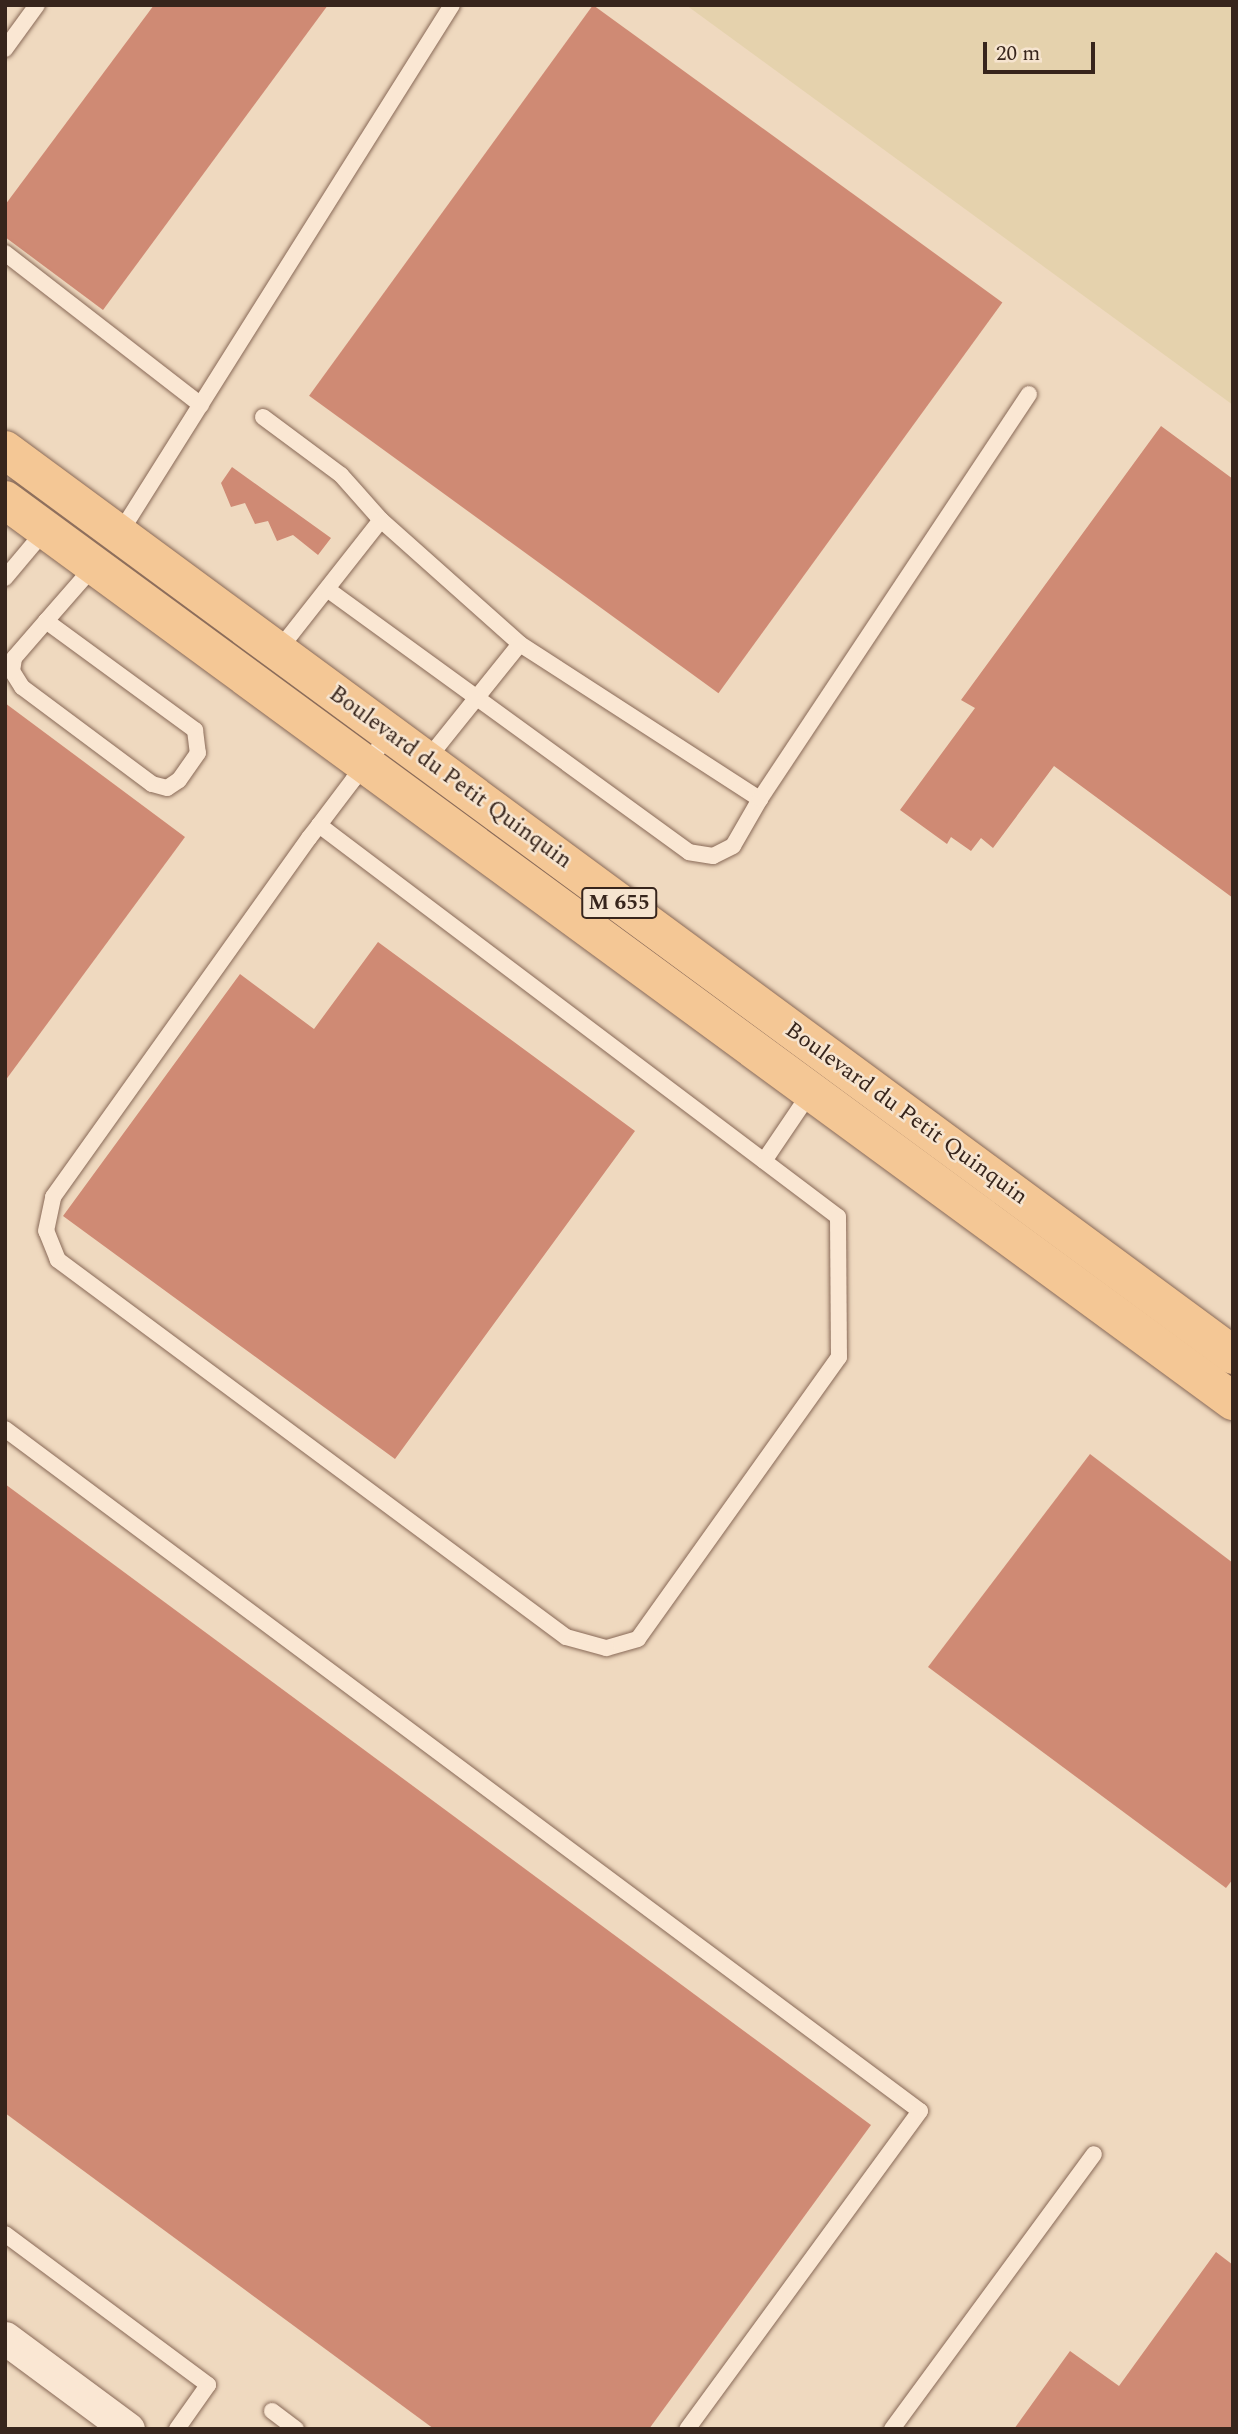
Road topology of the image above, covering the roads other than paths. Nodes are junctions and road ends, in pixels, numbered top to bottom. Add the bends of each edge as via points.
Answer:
1 (37, 5) edge
2 (452, 5) edge
3 (5, 49) edge
4 (5, 253) edge
5 (1029, 394) dead end
6 (201, 405) junction
7 (263, 417) dead end
8 (5, 450) edge
9 (71, 498) junction
10 (5, 500) edge
11 (381, 520) junction
12 (46, 529) junction
13 (119, 534) junction
14 (95, 565) junction
15 (5, 578) edge
16 (327, 589) junction
17 (46, 621) junction
18 (520, 644) junction
19 (278, 650) junction
20 (253, 681) junction
21 (474, 699) junction
22 (390, 734) junction
23 (426, 761) junction
24 (366, 764) junction
25 (404, 792) junction
26 (760, 799) junction
27 (319, 825) junction
28 (833, 1061) junction
29 (811, 1092) junction
30 (764, 1161) junction
31 (1233, 1355) edge
32 (1233, 1401) edge
33 (5, 1429) edge
34 (1094, 2154) dead end
35 (5, 2234) edge
36 (5, 2338) edge
37 (272, 2411) dead end
38 (128, 2429) edge
39 (177, 2429) edge
40 (296, 2429) edge
41 (687, 2429) edge
42 (892, 2429) edge

1 - 3 lane
2 - 6 lane
4 - 6 lane
5 - 26 lane
6 - 13 lane
7 - 11 lane via 341,475
8 - 9 main road, Boulevard du Petit Quinquin / M 655
9 - 12 lane
9 - 13 main road, Boulevard du Petit Quinquin / M 655
10 - 12 main road, Boulevard du Petit Quinquin / M 655
11 - 16 lane
11 - 18 lane
12 - 14 main road, Boulevard du Petit Quinquin / M 655
12 - 15 lane
13 - 14 lane
13 - 19 main road, Boulevard du Petit Quinquin / M 655
14 - 17 lane
14 - 20 main road, Boulevard du Petit Quinquin / M 655
16 - 19 lane
16 - 21 lane
17 - 17 lane via 14,658 12,671 22,687 152,784 167,788 179,779 198,753 195,730
18 - 21 lane
18 - 26 lane
19 - 20 lane
19 - 22 main road, Boulevard du Petit Quinquin / M 655
20 - 24 main road, Boulevard du Petit Quinquin / M 655
21 - 23 lane
21 - 26 lane via 689,852 713,856 733,846
22 - 23 main road, Boulevard du Petit Quinquin / M 655
22 - 24 lane
23 - 25 lane
23 - 28 main road, Boulevard du Petit Quinquin / M 655
24 - 25 main road, Boulevard du Petit Quinquin / M 655
24 - 27 lane
25 - 29 main road, Boulevard du Petit Quinquin / M 655
27 - 30 lane
27 - 30 lane via 53,1197 46,1231 58,1260 566,1637 606,1648 638,1639 839,1357 838,1217
28 - 29 lane
28 - 31 main road, Boulevard du Petit Quinquin / M 655
29 - 30 lane
29 - 32 main road, Boulevard du Petit Quinquin / M 655
33 - 41 lane via 920,2112
34 - 42 lane
35 - 39 lane via 208,2385
36 - 38 street
37 - 40 lane

